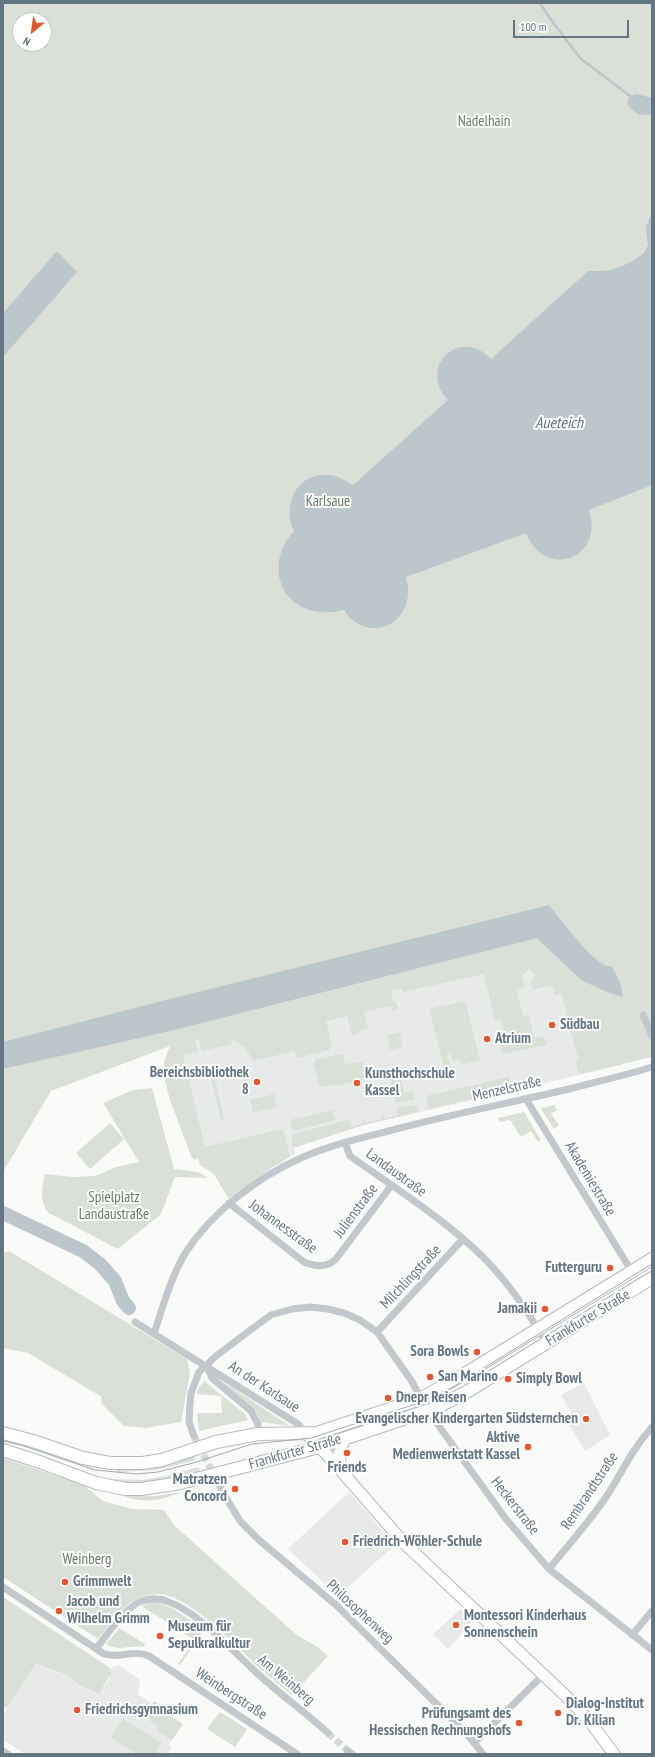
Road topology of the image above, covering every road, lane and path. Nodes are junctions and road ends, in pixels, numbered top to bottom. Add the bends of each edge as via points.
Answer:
1 (643, 1015) dead end
2 (652, 1036) edge
3 (652, 1067) edge
4 (526, 1099) junction
5 (345, 1143) junction
6 (391, 1186) junction
7 (229, 1203) junction
8 (463, 1239) junction
9 (652, 1259) edge
10 (323, 1266) joint
11 (632, 1272) junction
12 (652, 1278) edge
13 (135, 1322) dead end
14 (538, 1329) junction
15 (377, 1332) junction
16 (154, 1334) junction
17 (546, 1343) junction
18 (206, 1365) junction
19 (420, 1399) junction
20 (428, 1411) junction
21 (652, 1426) edge
22 (3, 1433) edge
23 (258, 1434) junction
24 (307, 1434) junction
25 (194, 1436) tunnel mouth
26 (345, 1438) junction
27 (319, 1447) junction
28 (3, 1450) edge
29 (341, 1470) junction
30 (221, 1489) tunnel mouth
31 (549, 1569) junction
32 (3, 1587) edge
33 (652, 1611) edge
34 (632, 1635) junction
35 (96, 1649) junction
36 (652, 1650) edge
37 (544, 1674) junction
38 (328, 1732) tunnel mouth
39 (474, 1743) junction
40 (3, 1751) edge
41 (8, 1754) edge
42 (297, 1754) edge
43 (483, 1754) edge
44 (614, 1754) edge

1 - 2 street
3 - 4 street, Menzelstraße
4 - 5 street, Menzelstraße
4 - 11 street, Akademiestraße
5 - 6 street, Landaustraße via 350,1156
5 - 7 street via 302,1158 270,1175
6 - 8 street, Landaustraße
6 - 10 street, Julienstraße via 336,1259 331,1264
7 - 10 street, Johannesstraße via 304,1262 313,1266
7 - 16 street via 205,1227 185,1253
8 - 14 street, Landaustraße via 507,1284
8 - 15 street, Milchlingstraße
9 - 11 main road, Frankfurter Straße
11 - 14 main road, Frankfurter Straße
12 - 17 main road, Frankfurter Straße
13 - 16 street, An der Karlsaue
14 - 17 street, Landaustraße
14 - 19 main road, Frankfurter Straße
15 - 18 street, Heckerstraße via 360,1320 333,1310 310,1307 292,1309 272,1315
15 - 19 street, Heckerstraße via 411,1380
16 - 18 street, An der Karlsaue
17 - 20 main road, Frankfurter Straße via 470,1390
18 - 23 street, An der Karlsaue via 212,1378 251,1411 258,1424
18 - 24 street, An der Karlsaue via 298,1424
18 - 25 street via 199,1372 191,1393 189,1422
19 - 20 street, Heckerstraße
19 - 24 main road, Frankfurter Straße via 327,1430
20 - 26 main road, Frankfurter Straße
20 - 31 street, Heckerstraße via 506,1519
21 - 31 street, Rembrandtstraße via 625,1462 610,1491 589,1521
22 - 23 main road, Frankfurter Straße via 33,1440 83,1458 110,1463 162,1460 216,1442
23 - 24 main road, Frankfurter Straße
24 - 27 main road
26 - 27 main road, Frankfurter Straße
26 - 29 main road via 339,1454
27 - 28 main road, Frankfurter Straße via 181,1483 141,1489 125,1489 96,1483
27 - 29 main road
29 - 37 main road via 404,1543
30 - 39 street, Philosophenweg via 240,1521 258,1540 336,1605
31 - 34 street, Heckerstraße
32 - 35 street, Weinbergstraße
33 - 34 street
34 - 36 street, Heckerstraße
35 - 38 street, Am Weinberg via 132,1606 155,1598 168,1601 186,1610
35 - 42 street, Weinbergstraße via 111,1656 136,1652 149,1656
37 - 39 street
37 - 44 main road via 591,1723
39 - 43 street, Philosophenweg
40 - 41 street

